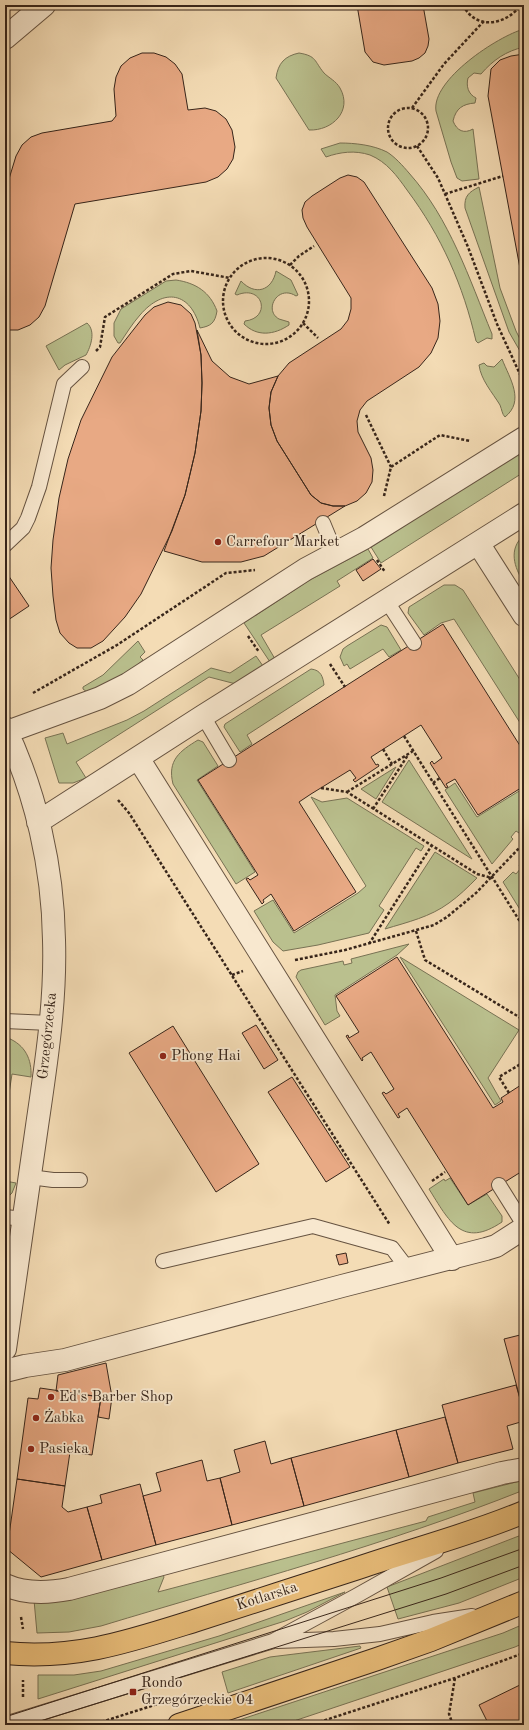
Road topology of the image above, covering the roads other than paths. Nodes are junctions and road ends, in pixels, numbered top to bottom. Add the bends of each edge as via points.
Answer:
1 (44, 5) edge
2 (5, 38) edge
3 (82, 367) road end
4 (524, 438) edge
5 (524, 514) edge
6 (322, 523) dead end
7 (478, 543) junction
8 (5, 545) edge
9 (335, 552) junction
10 (386, 600) junction
11 (524, 615) edge
12 (414, 643) dead end
13 (203, 716) junction
14 (6, 730) edge
15 (138, 758) junction
16 (229, 760) dead end
17 (38, 822) junction
18 (5, 1021) edge
19 (50, 1023) junction
20 (30, 1177) junction
21 (80, 1180) dead end
22 (499, 1185) dead end
23 (14, 1218) edge
24 (524, 1225) edge
25 (524, 1228) edge
26 (452, 1258) junction
27 (163, 1261) dead end
28 (408, 1269) junction
29 (8, 1302) edge
30 (5, 1349) edge
31 (5, 1371) edge
32 (524, 1469) edge
33 (524, 1512) edge
34 (464, 1536) junction
35 (5, 1585) edge
36 (524, 1602) edge
37 (504, 1611) junction
38 (273, 1641) junction
39 (5, 1653) edge
40 (5, 1724) edge
41 (179, 1725) edge

1 - 2 street
3 - 8 lane via 64,384 28,518 23,528
4 - 9 street via 364,538
5 - 7 street
6 - 9 lane
7 - 10 street
7 - 11 street
9 - 14 street via 128,684 100,698
10 - 12 lane
10 - 13 street
13 - 15 street
13 - 16 lane
14 - 17 street, Grzegórzecka via 24,774
15 - 17 street
15 - 26 street
17 - 19 street, Grzegórzecka via 53,909 54,970
18 - 19 lane
19 - 20 street, Grzegórzecka
20 - 21 lane
20 - 23 street, Grzegórzecka
22 - 24 lane
23 - 29 street, Grzegórzecka
25 - 26 street via 496,1246
26 - 28 street
27 - 28 lane via 312,1226 392,1248
28 - 31 street via 65,1360
29 - 30 street, Grzegórzecka
32 - 35 street via 69,1589 34,1592
33 - 34 main road, Kotlarska
34 - 38 lane
34 - 39 main road, Kotlarska via 105,1648 51,1655
36 - 37 main road
37 - 38 lane via 334,1640
37 - 41 main road via 378,1659
38 - 40 lane

